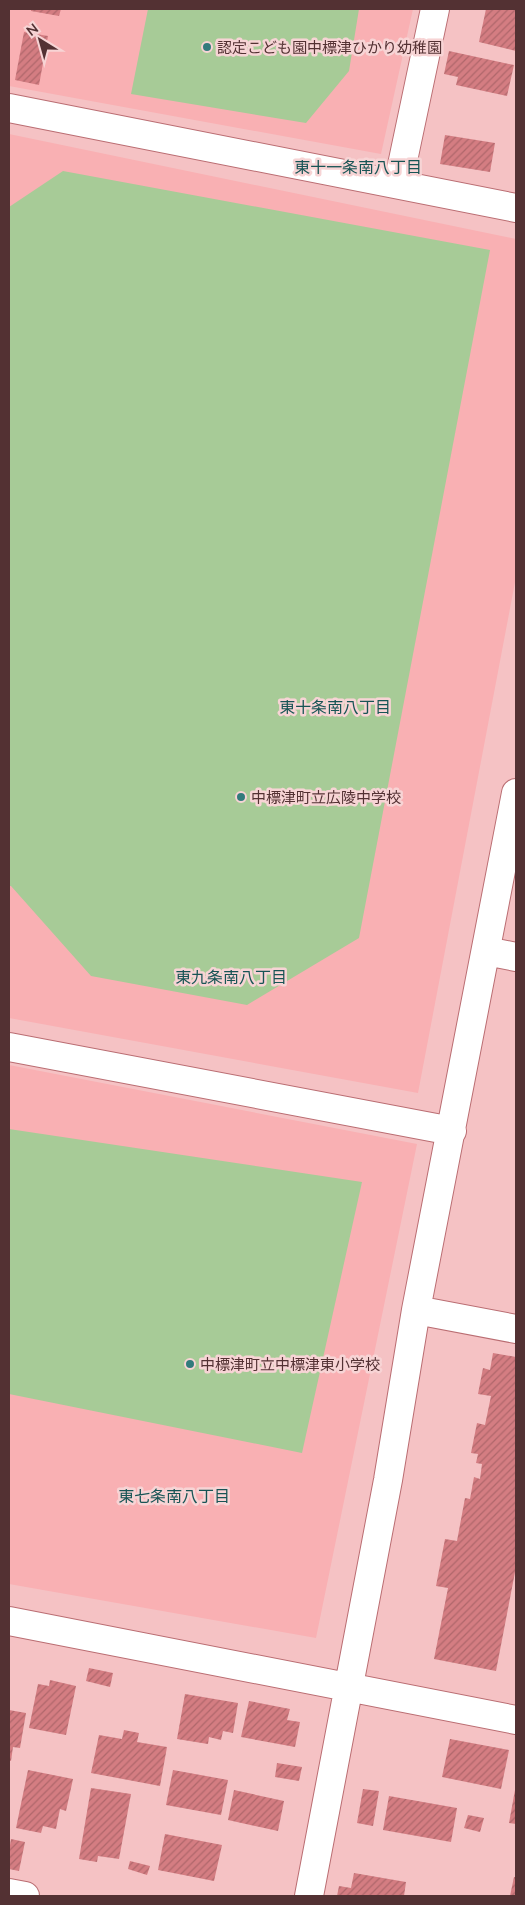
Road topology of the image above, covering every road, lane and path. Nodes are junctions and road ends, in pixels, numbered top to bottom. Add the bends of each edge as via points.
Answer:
1 (435, 9) edge
2 (9, 108) edge
3 (398, 184) junction
4 (516, 208) edge
5 (516, 792) edge
6 (486, 951) junction
7 (516, 956) edge
8 (9, 1047) edge
9 (452, 1131) junction
10 (416, 1310) junction
11 (516, 1329) edge
12 (9, 1621) edge
13 (348, 1686) junction
14 (516, 1720) edge
15 (9, 1893) edge
16 (26, 1896) edge
17 (309, 1896) edge

1 - 3 street
2 - 3 street
3 - 4 street
5 - 6 street
6 - 7 street
6 - 9 street
8 - 9 street
9 - 10 street
10 - 11 street
10 - 13 street via 388,1480
12 - 13 street
13 - 14 street
13 - 17 street
15 - 16 street

